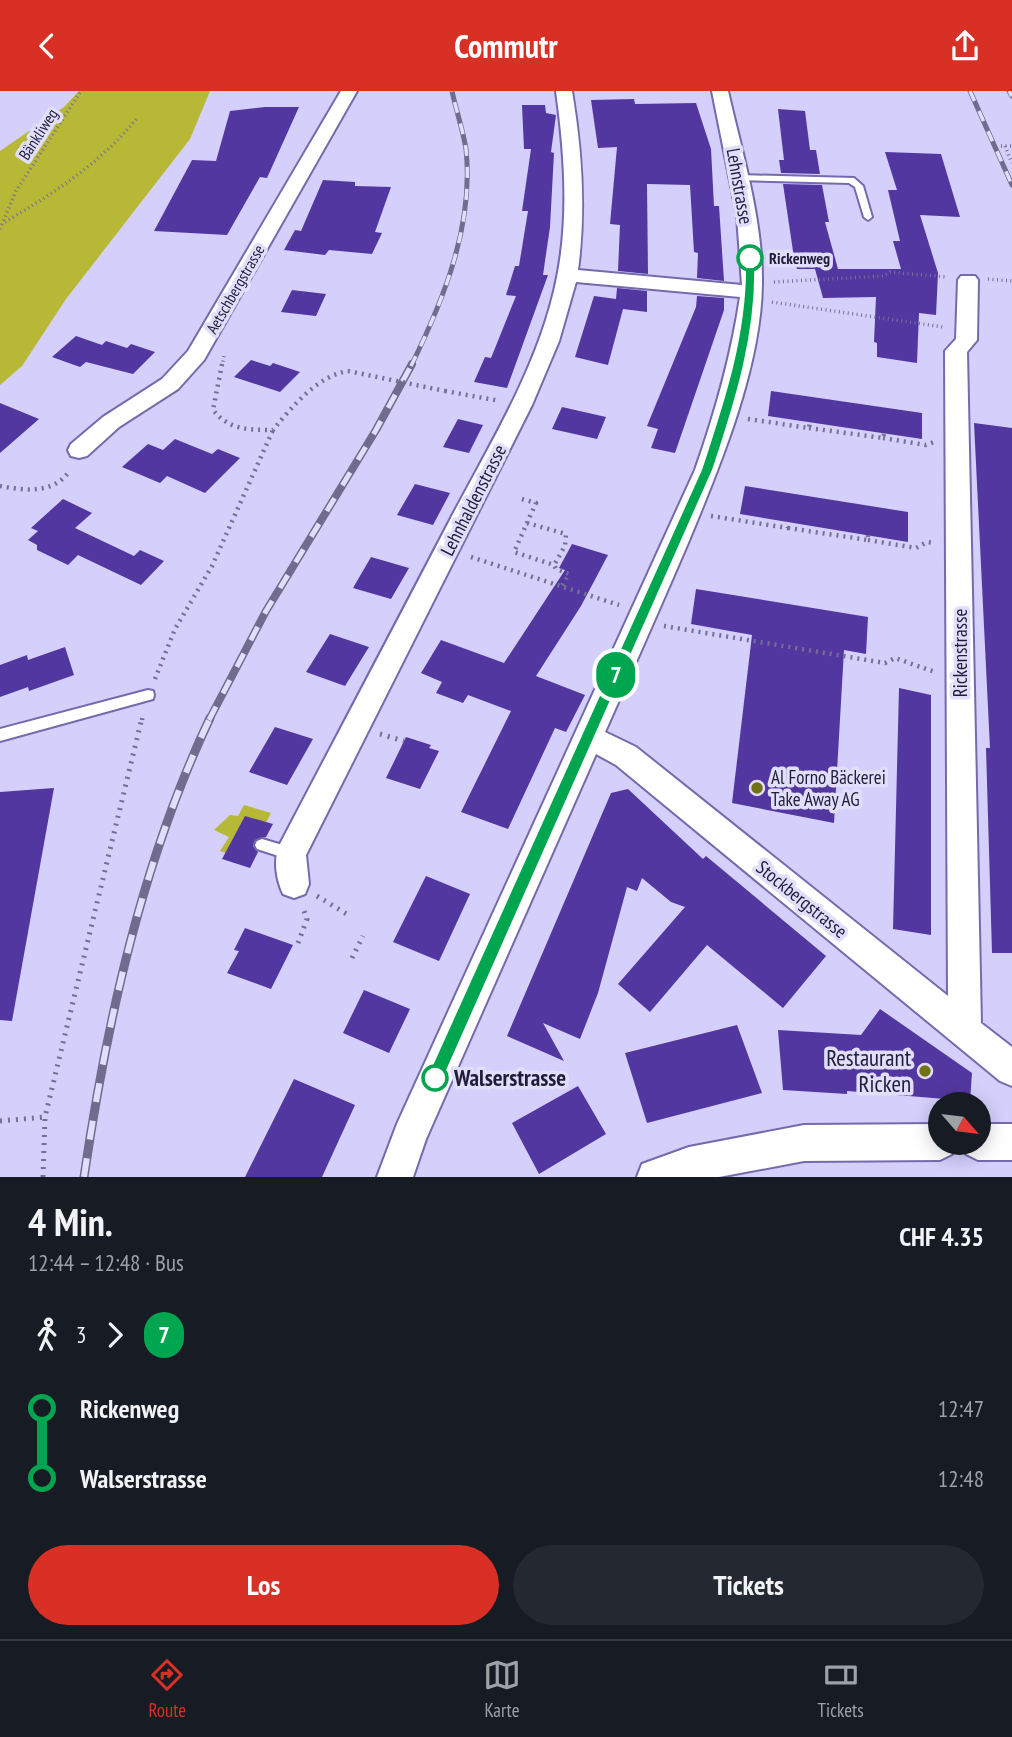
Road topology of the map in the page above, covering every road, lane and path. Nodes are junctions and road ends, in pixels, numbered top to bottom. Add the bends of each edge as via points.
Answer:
1 (81, 91) edge
2 (349, 91) edge
3 (564, 91) edge
4 (720, 91) edge
5 (137, 118) dead end
6 (1012, 147) edge
7 (1012, 163) edge
8 (740, 178) junction
9 (868, 217) dead end
10 (5, 222) junction
11 (0, 229) edge
12 (568, 275) junction
13 (960, 279) joint
14 (997, 279) dead end
15 (1012, 281) edge
16 (762, 291) junction
17 (923, 324) dead end
18 (225, 353) dead end
19 (512, 404) dead end
20 (745, 418) dead end
21 (273, 431) junction
22 (926, 445) dead end
23 (79, 450) joint
24 (0, 487) edge
25 (522, 499) dead end
26 (703, 515) dead end
27 (527, 523) junction
28 (921, 545) dead end
29 (484, 561) dead end
30 (554, 565) junction
31 (561, 587) junction
32 (621, 606) dead end
33 (673, 627) dead end
34 (918, 667) dead end
35 (148, 695) junction
36 (369, 731) dead end
37 (0, 735) edge
38 (587, 737) junction
39 (404, 741) dead end
40 (262, 845) dead end
41 (291, 854) junction
42 (295, 884) joint
43 (326, 901) dead end
44 (350, 916) dead end
45 (363, 936) dead end
46 (298, 943) dead end
47 (352, 958) dead end
48 (965, 1031) junction
49 (1012, 1069) edge
50 (45, 1117) junction
51 (0, 1121) edge
52 (928, 1142) edge
53 (991, 1142) edge
54 (1012, 1142) edge
55 (43, 1177) edge
56 (394, 1177) edge
57 (656, 1177) edge

1 - 10 path, Bänkliweg via 16,191
2 - 23 street, Aetschbergstrasse via 196,355 170,384 111,422
3 - 12 street, Lehnhaldenstrasse via 573,195
4 - 8 street, Lehnstrasse
5 - 10 path via 123,137 76,176
6 - 7 path via 1003,146
8 - 9 lane via 851,180 859,186
8 - 16 street, Lehnstrasse
10 - 11 path, Bänkliweg
12 - 16 street
12 - 41 street, Lehnhaldenstrasse via 521,405
13 - 16 path via 890,272
13 - 48 street, Rickenstrasse via 966,340 956,351
14 - 15 path
16 - 17 path
16 - 38 street, Lehnstrasse via 707,470
18 - 21 path via 213,410 220,421 236,429
19 - 21 path, bridge via 348,371 331,374
20 - 22 path
21 - 35 path
23 - 24 path via 68,476 54,484 36,490
25 - 27 path via 536,503
26 - 28 path via 916,548
27 - 30 path via 514,552
27 - 30 path via 566,534
29 - 31 path
30 - 31 path via 569,573
31 - 32 path
33 - 34 path via 885,663 895,658
35 - 37 lane
35 - 50 path
36 - 39 path
38 - 48 street, Stockbergstrasse via 626,756
38 - 56 street, Lehnstrasse
40 - 41 lane
41 - 42 street
42 - 46 path via 307,919
43 - 44 path
45 - 47 path
48 - 49 street, Stockbergstrasse
50 - 51 path
50 - 55 path
52 - 57 street via 804,1143 689,1165
53 - 54 street

